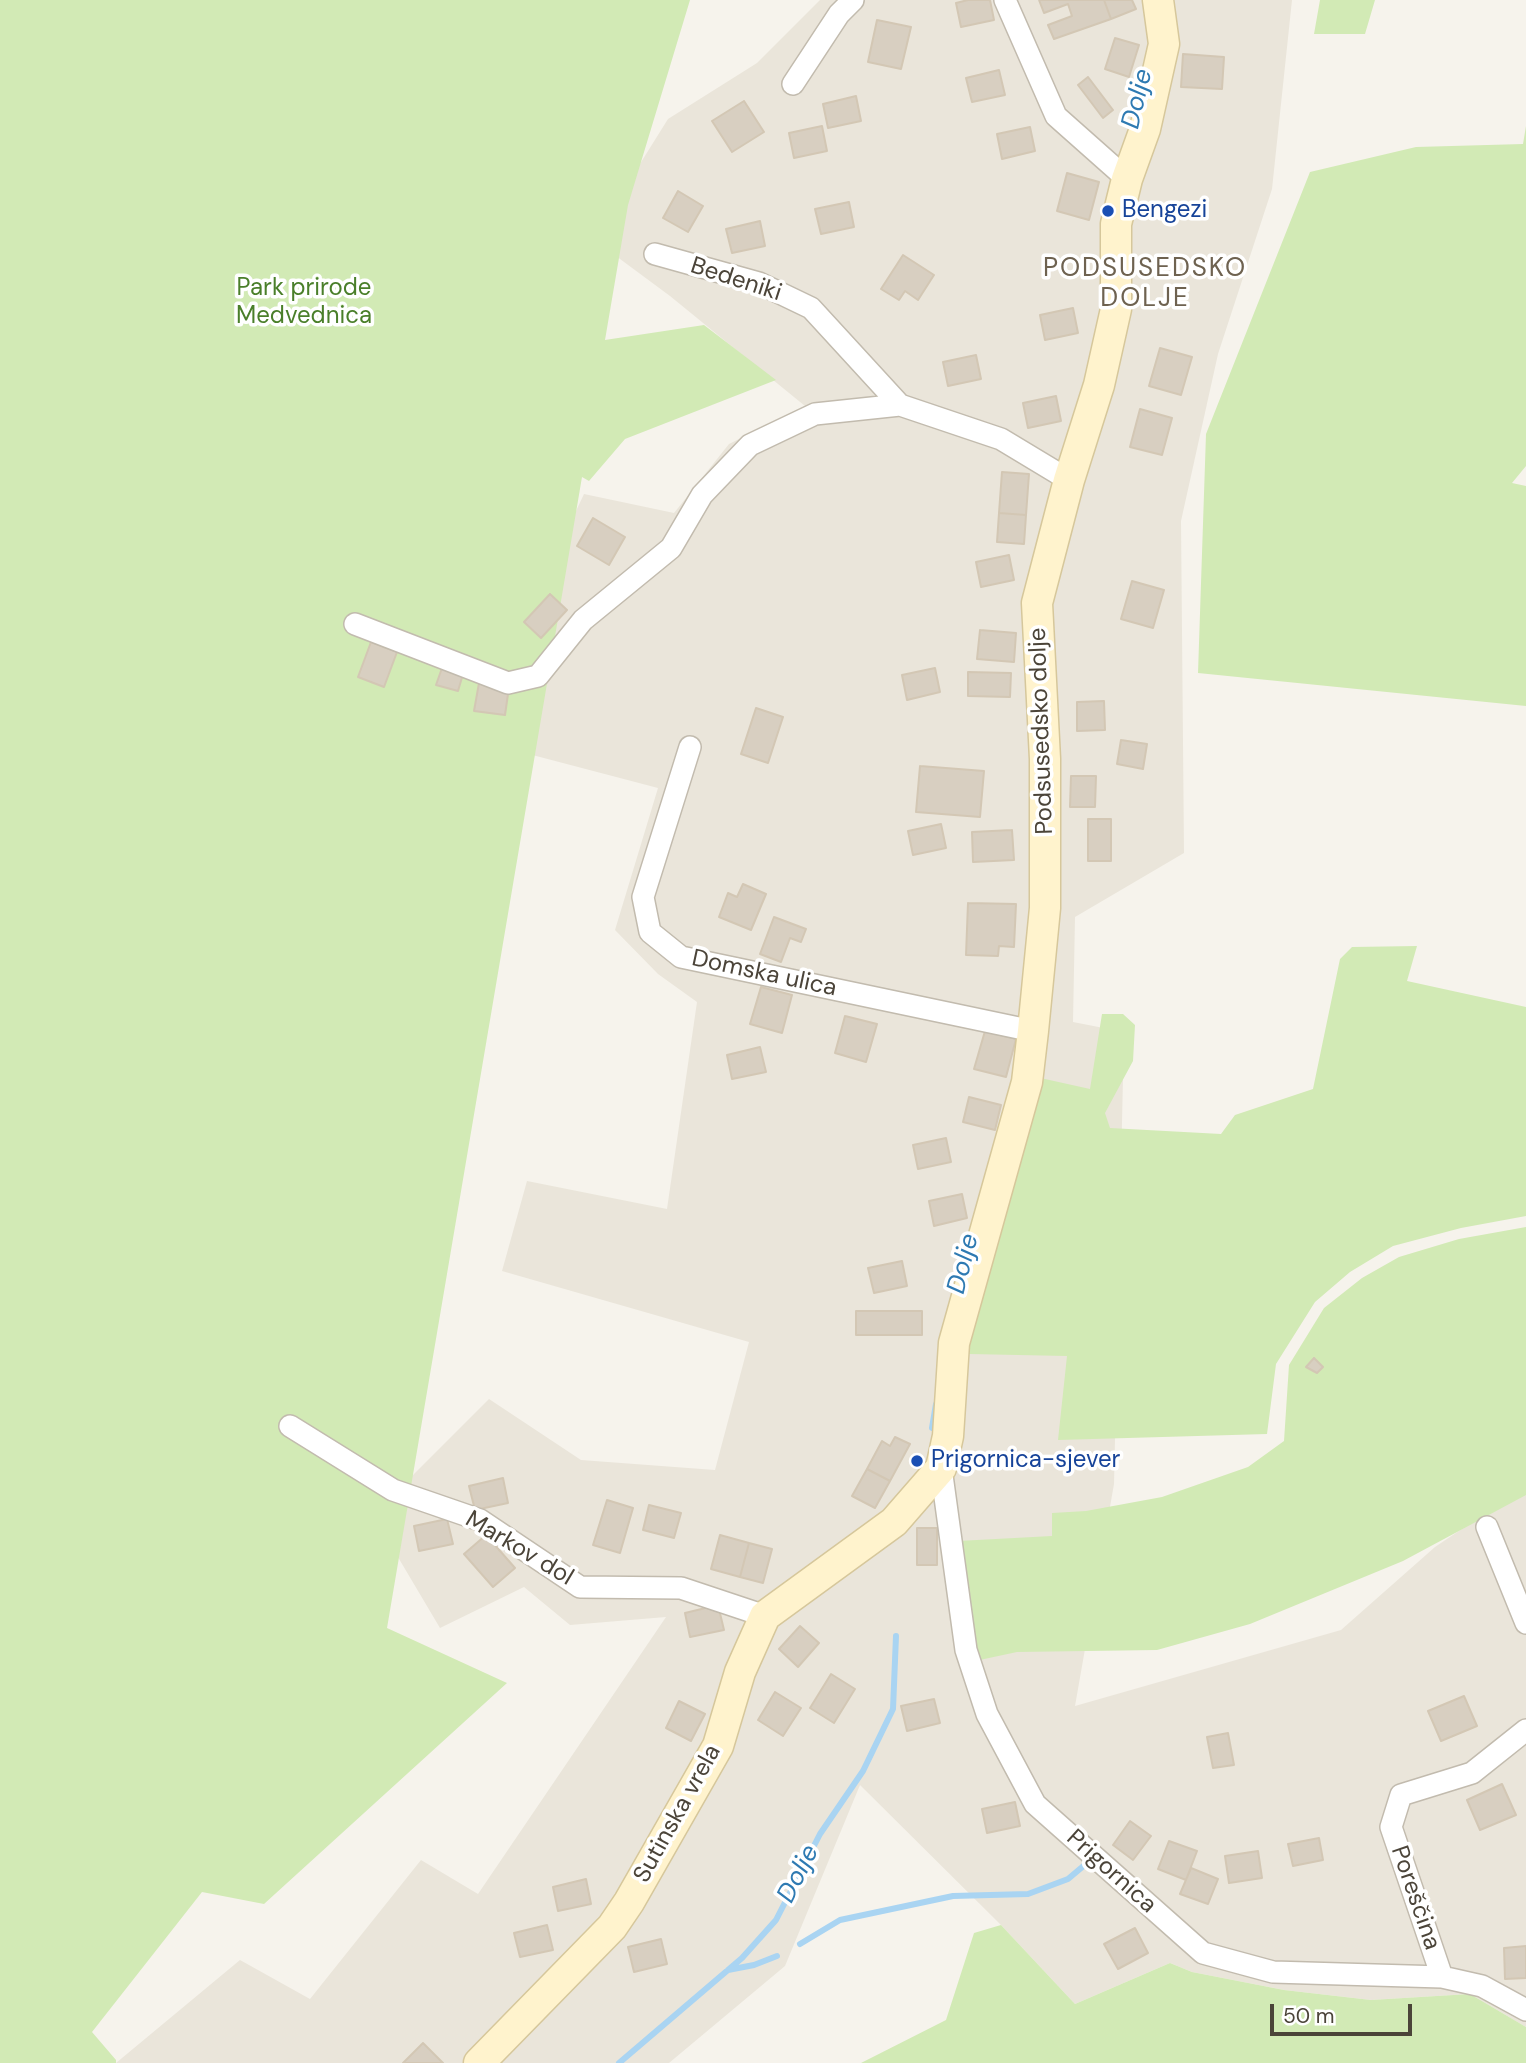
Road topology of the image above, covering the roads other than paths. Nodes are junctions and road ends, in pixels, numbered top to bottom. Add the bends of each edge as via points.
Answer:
1 (853, 0) edge
2 (1004, 0) edge
3 (1158, 0) edge
4 (793, 84) dead end
5 (1127, 180) junction
6 (654, 254) dead end
7 (900, 405) junction
8 (1069, 480) junction
9 (355, 624) dead end
10 (690, 747) dead end
11 (1033, 1031) junction
12 (290, 1426) dead end
13 (941, 1468) junction
14 (1488, 1528) dead end
15 (765, 1616) junction
16 (1526, 1623) edge
17 (1526, 1730) edge
18 (1443, 1977) junction
19 (1526, 2010) edge
20 (479, 2063) edge

1 - 4 street
2 - 5 street via 1056,116
3 - 5 street, Podsusedsko dolje via 1164,44 1145,129
5 - 8 street, Podsusedsko dolje via 1116,224 1116,309 1099,385
6 - 7 street, Bedeniki via 759,283 811,308
7 - 8 street via 1001,439
7 - 9 street via 815,414 750,445 702,495 671,548 583,620 538,676 508,683
8 - 11 street, Podsusedsko dolje via 1037,603 1045,759 1045,908
10 - 11 street, Domska ulica via 643,897 650,932 681,957
11 - 13 street, Podsusedsko dolje via 1027,1082 954,1343 948,1436
12 - 15 street, Markov dol via 393,1490 480,1520 580,1587 681,1588
13 - 15 street, Sutinska vrela via 894,1521
13 - 18 street, Prigornica via 966,1650 987,1714 1035,1804 1203,1953 1273,1972
14 - 16 street
15 - 20 street, Sutinska vrela via 740,1671 718,1746 629,1902 612,1927
17 - 18 street, Poreščina via 1472,1773 1401,1796 1391,1827
18 - 19 street, Prigornica via 1482,1986

